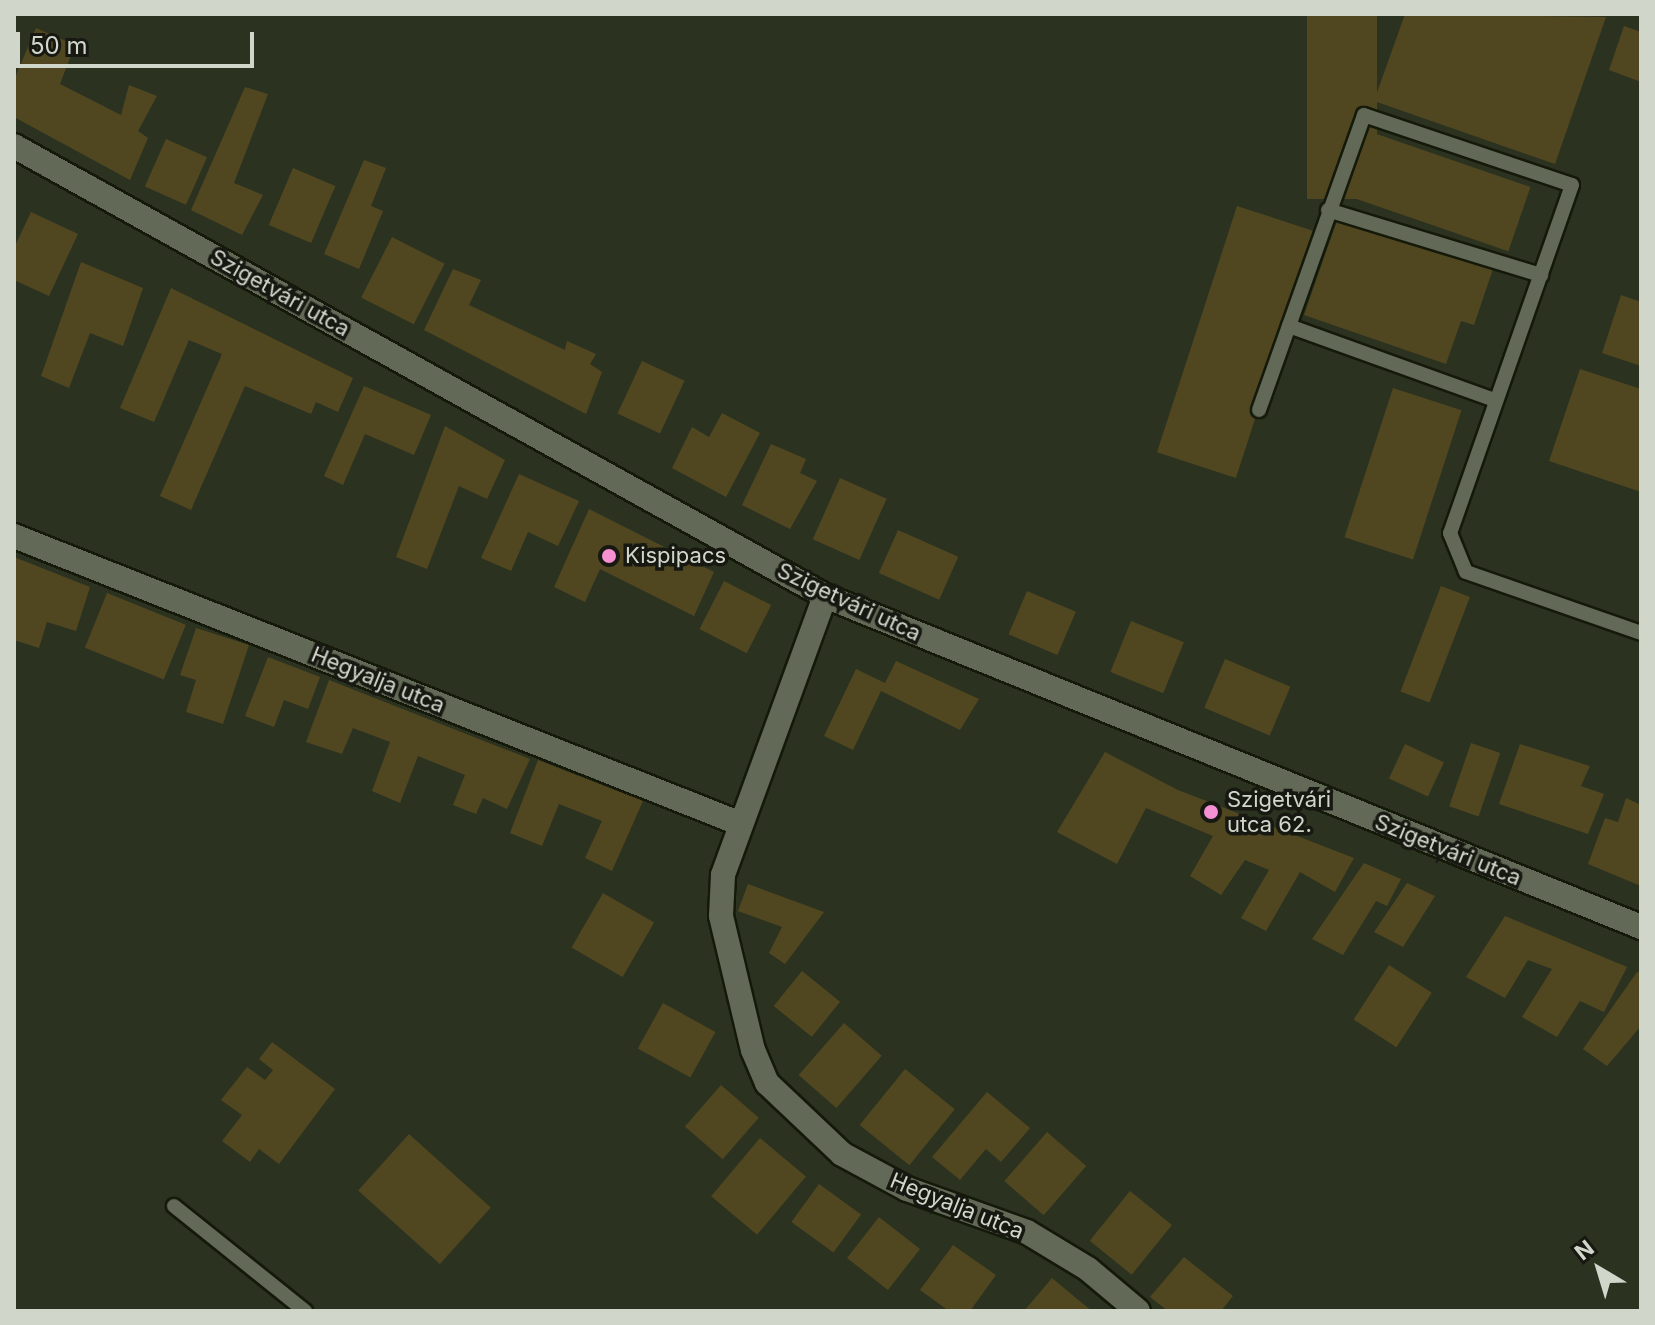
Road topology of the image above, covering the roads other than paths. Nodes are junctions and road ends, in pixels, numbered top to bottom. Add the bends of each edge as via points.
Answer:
1 (14, 146) edge
2 (1328, 210) junction
3 (1541, 275) junction
4 (1289, 326) junction
5 (1494, 400) junction
6 (1259, 410) dead end
7 (14, 536) edge
8 (825, 596) junction
9 (1641, 633) edge
10 (741, 824) junction
11 (1641, 927) edge
12 (174, 1206) dead end
13 (305, 1311) edge
14 (1138, 1311) edge

1 - 8 street, Szigetvári utca
2 - 3 lane
2 - 3 lane via 1364,115 1572,185
2 - 4 lane
3 - 5 lane
4 - 5 lane
4 - 6 lane
5 - 9 lane via 1450,533 1466,572
7 - 10 street, Hegyalja utca
8 - 10 street, Hegyalja utca
8 - 11 street, Szigetvári utca
10 - 14 street, Hegyalja utca via 723,875 721,916 753,1050 767,1083 842,1154 907,1189 1027,1232 1088,1269
12 - 13 lane

